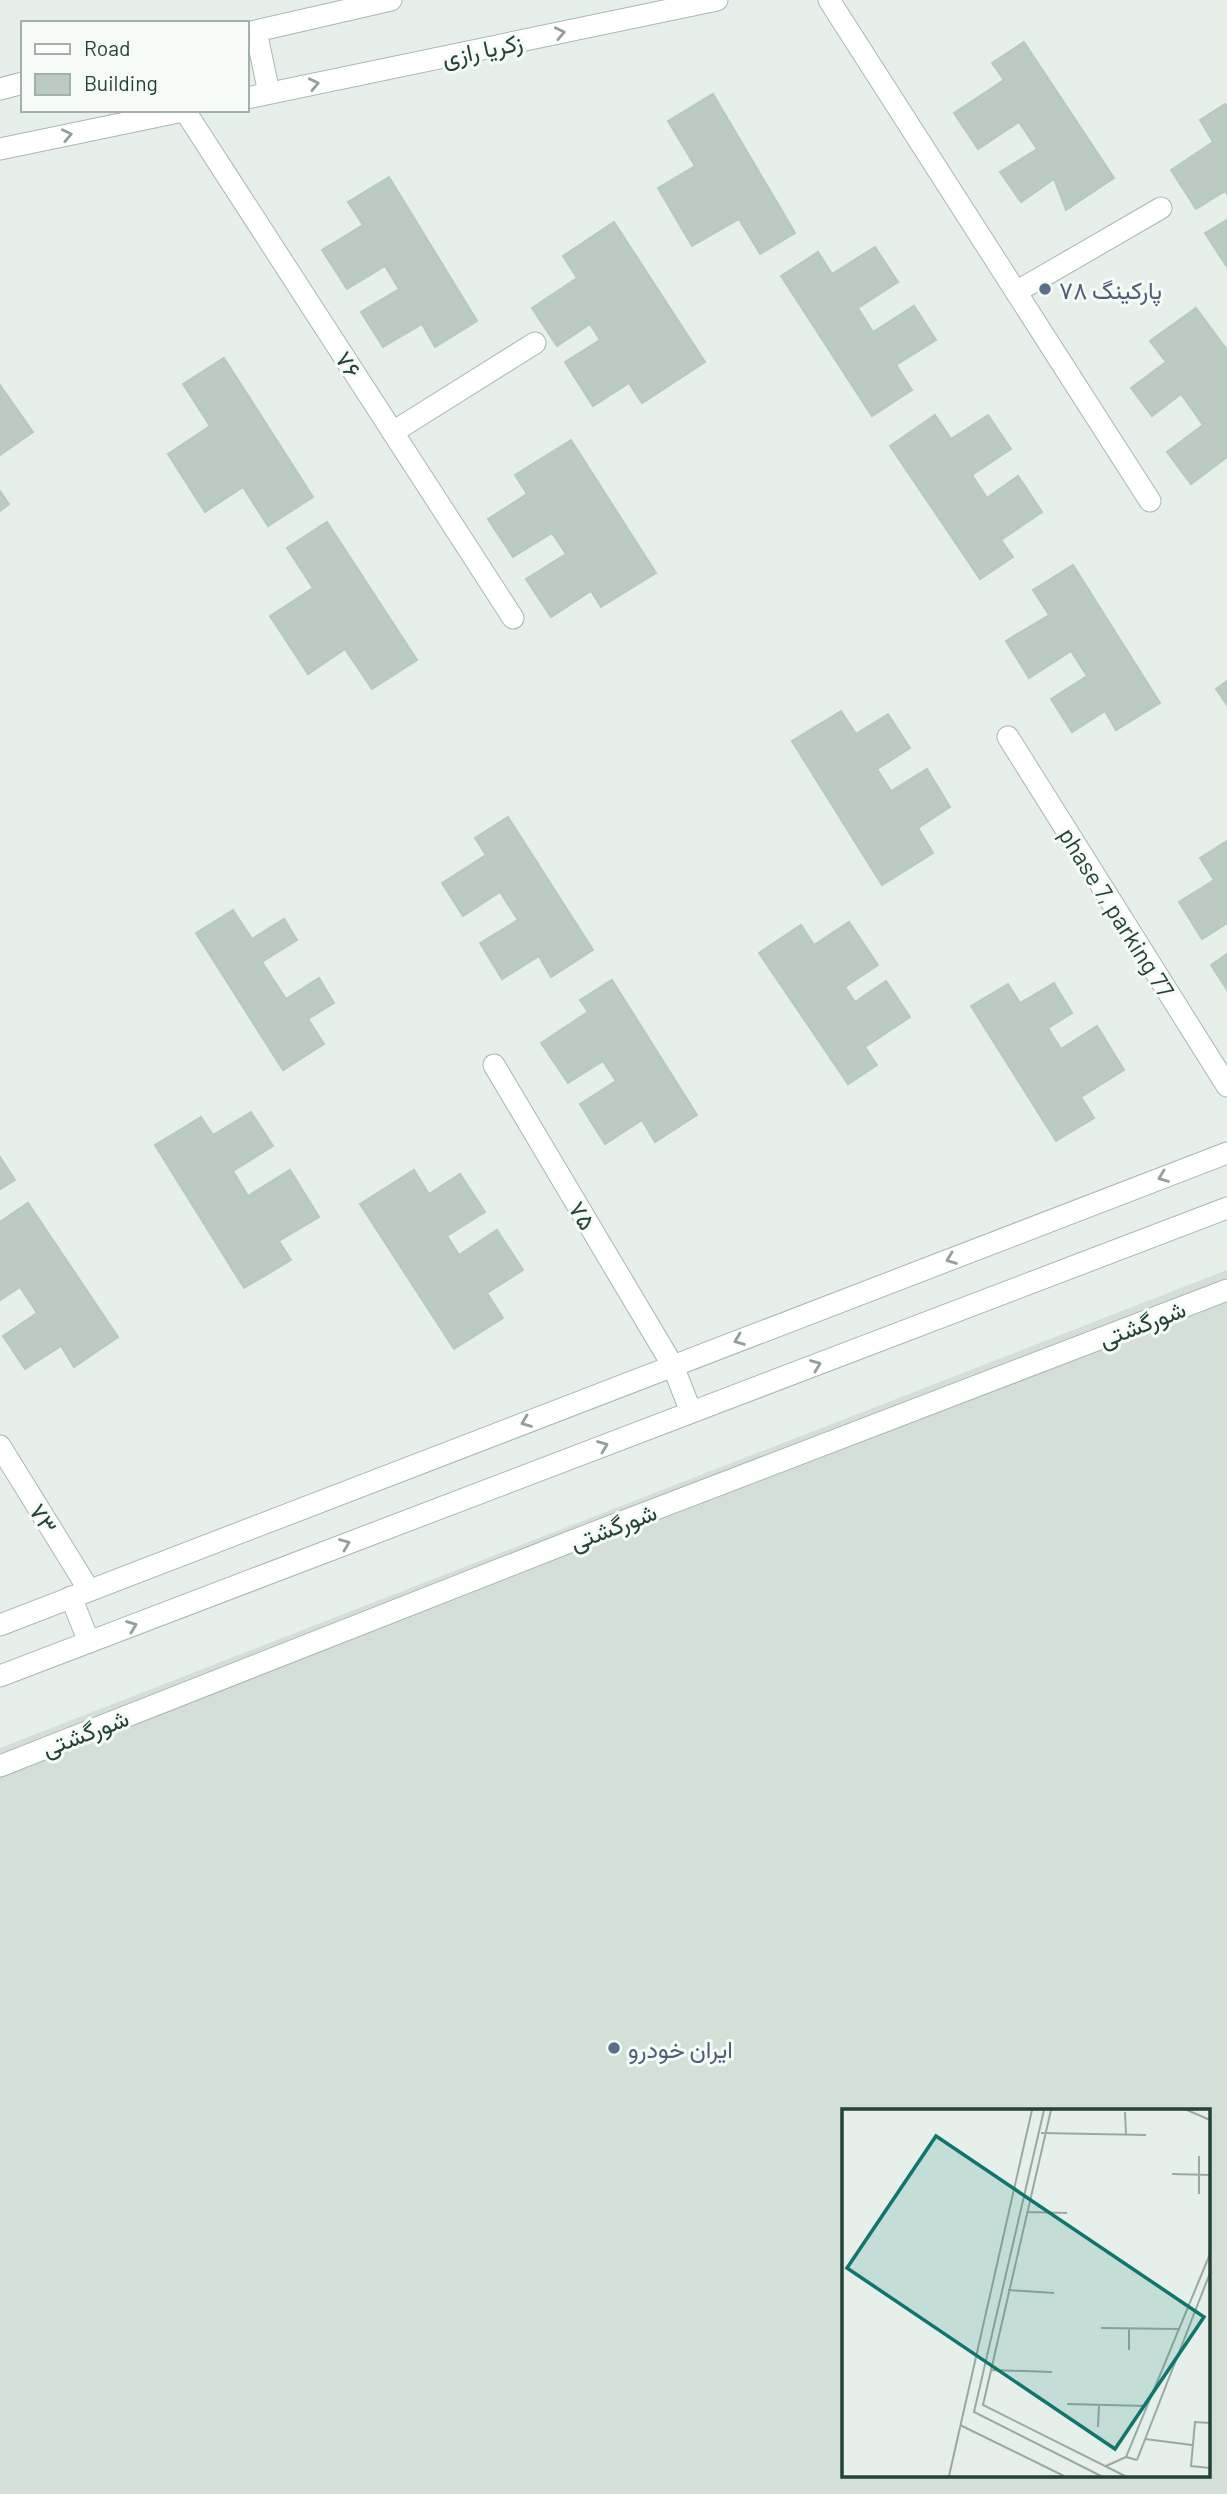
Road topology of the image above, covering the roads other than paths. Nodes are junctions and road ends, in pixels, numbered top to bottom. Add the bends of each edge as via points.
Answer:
1 (391, 0) edge
2 (717, 0) edge
3 (829, 0) edge
4 (251, 32) edge
5 (21, 84) edge
6 (0, 89) edge
7 (269, 93) junction
8 (248, 98) edge
9 (181, 112) edge
10 (187, 112) edge
11 (0, 149) edge
12 (1161, 208) dead end
13 (1016, 292) junction
14 (535, 343) dead end
15 (393, 432) junction
16 (1150, 501) dead end
17 (513, 618) dead end
18 (1008, 737) dead end
19 (494, 1065) dead end
20 (1227, 1086) edge
21 (1227, 1153) edge
22 (1227, 1208) edge
23 (1227, 1290) edge
24 (673, 1366) junction
25 (691, 1412) junction
26 (0, 1446) edge
27 (80, 1593) junction
28 (0, 1625) edge
29 (89, 1642) junction
30 (0, 1676) edge
31 (0, 1766) edge

1 - 4 street
7 -> 2 street, زکریا رازی
3 - 13 street
4 - 7 street
5 - 6 street
7 - 8 street, زکریا رازی
11 -> 9 street
10 - 15 street, ۷۶
12 - 13 street
13 - 16 street
14 - 15 street
15 - 17 street, ۷۶
18 - 20 street, phase 7, parking 77
19 - 24 street, ۷۵
21 -> 24 street
25 -> 22 street
23 - 31 street, شورگشتی
24 - 25 street, ۷۵
24 -> 27 street
29 -> 25 street
26 - 27 street, ۷۳
27 - 28 street
27 - 29 street, ۷۳
29 - 30 street

